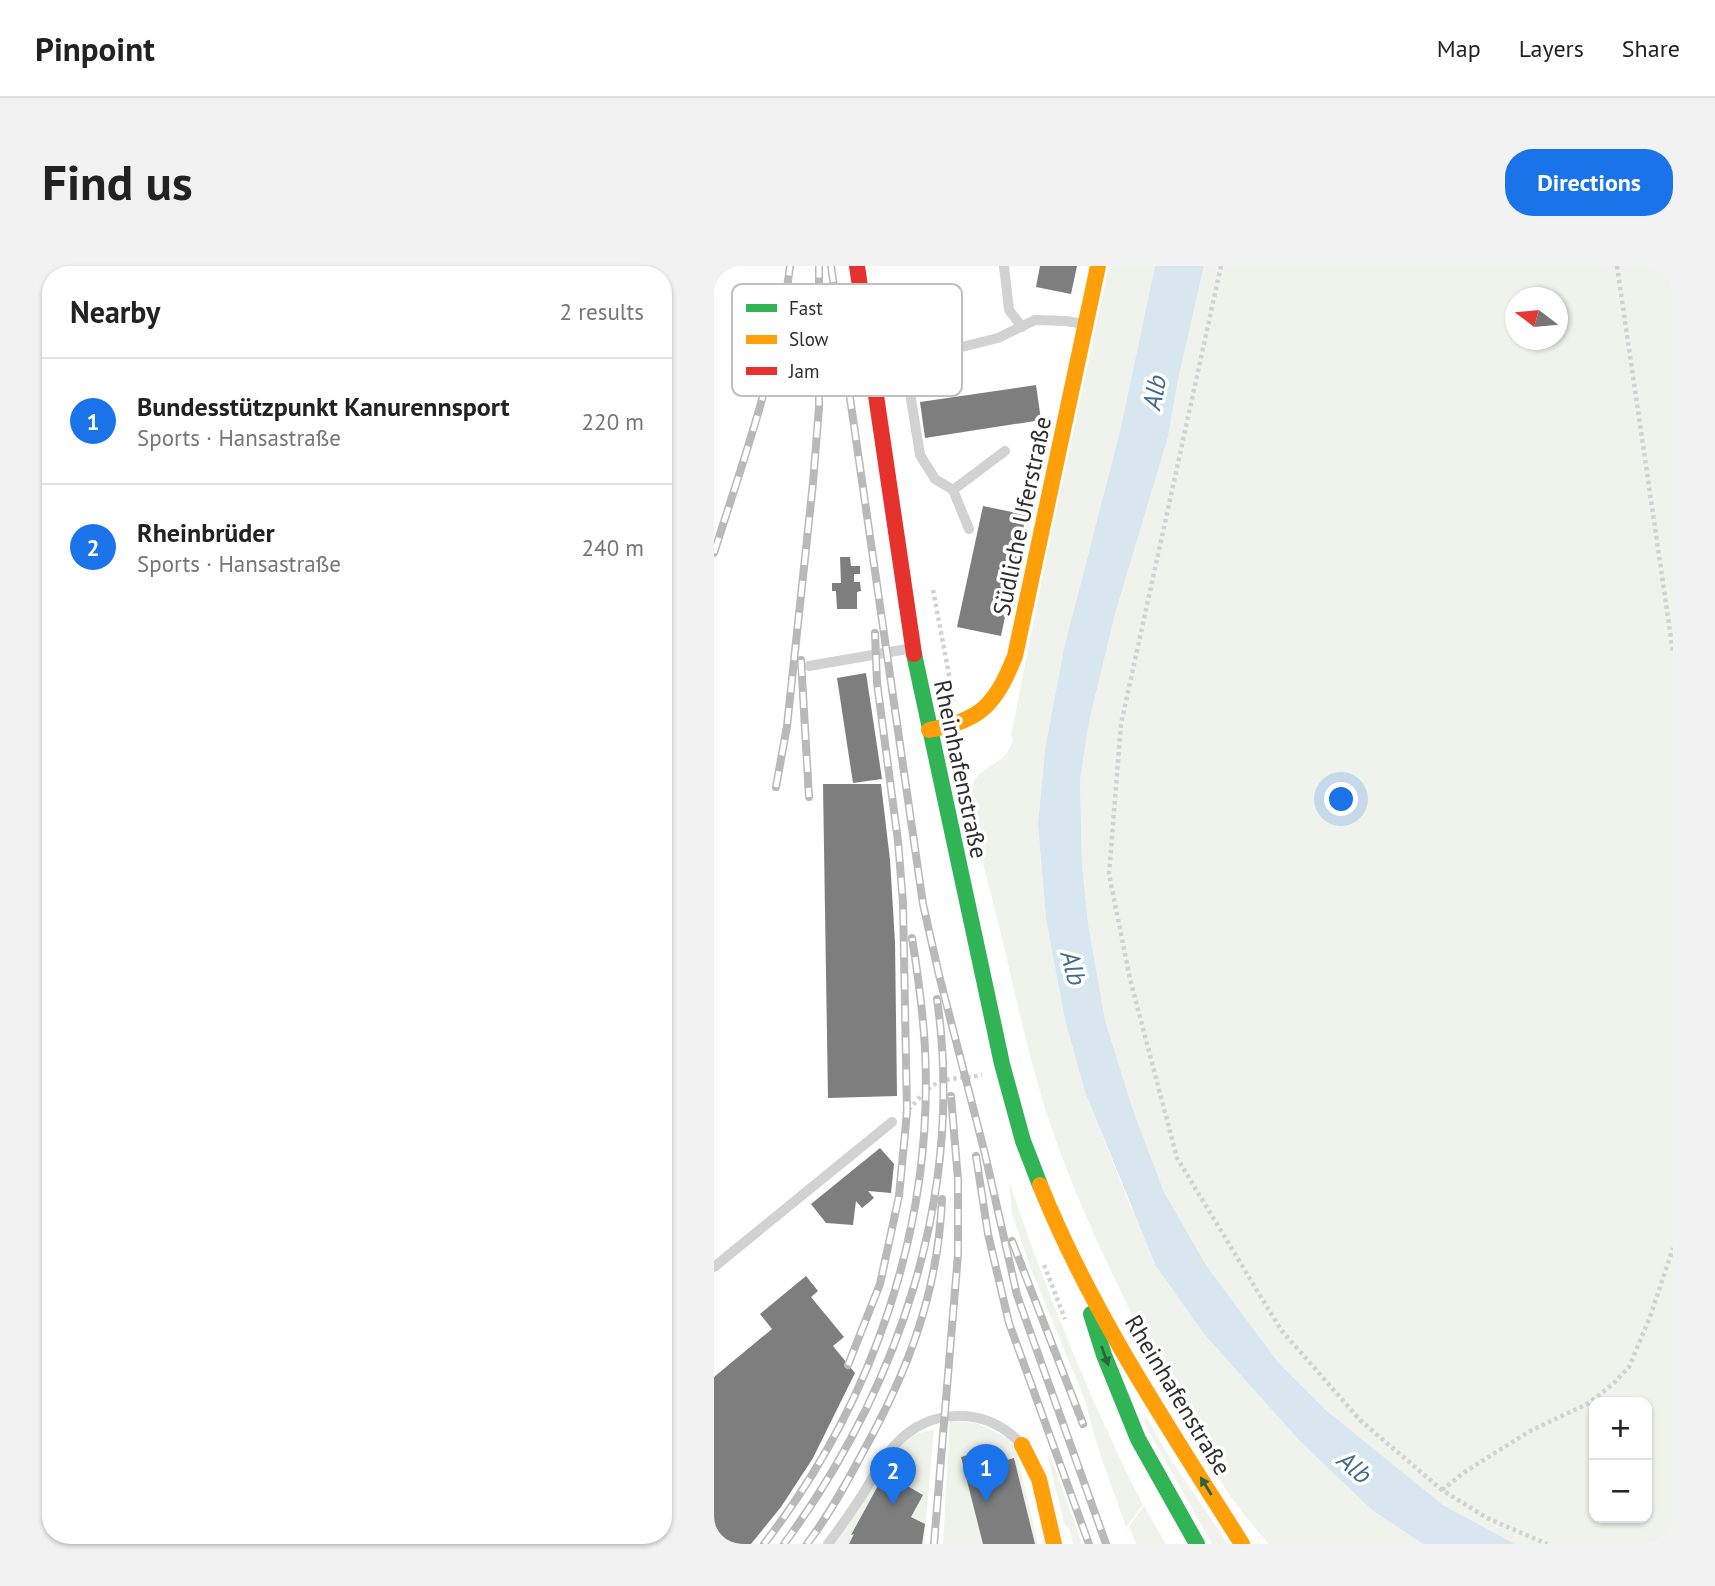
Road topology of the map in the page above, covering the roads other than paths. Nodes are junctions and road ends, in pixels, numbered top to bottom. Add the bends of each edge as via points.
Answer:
1 (857, 266) edge
2 (1004, 266) edge
3 (1098, 266) edge
4 (860, 284) edge
5 (1085, 324) junction
6 (1022, 327) junction
7 (962, 347) edge
8 (876, 396) edge
9 (910, 396) edge
10 (1005, 451) dead end
11 (953, 490) junction
12 (969, 529) dead end
13 (913, 649) junction
14 (809, 666) dead end
15 (929, 730) junction
16 (896, 1121) road end
17 (714, 1267) edge
18 (1076, 1268) junction
19 (1022, 1445) joint
20 (828, 1544) edge
21 (1054, 1544) edge
22 (1198, 1544) edge
23 (1242, 1544) edge

1 - 4 main road, Rheinhafenstraße
2 - 6 lane via 1009,310
3 - 5 main road, Südliche Uferstraße
5 - 6 lane via 1035,320
5 - 15 main road, Südliche Uferstraße via 1012,665 977,714 958,725
6 - 7 lane
8 - 13 main road, Rheinhafenstraße
9 - 11 lane via 920,456 935,479
10 - 11 lane
11 - 12 lane
13 - 14 lane
13 - 15 main road, Rheinhafenstraße
15 - 18 main road, Rheinhafenstraße via 1023,1141
16 - 17 lane
18 -> 22 main road, Rheinhafenstraße via 1138,1439
23 -> 18 main road, Rheinhafenstraße
19 - 20 lane via 1000,1425 974,1415 945,1417 922,1425 896,1444
19 - 21 main road via 1036,1474

